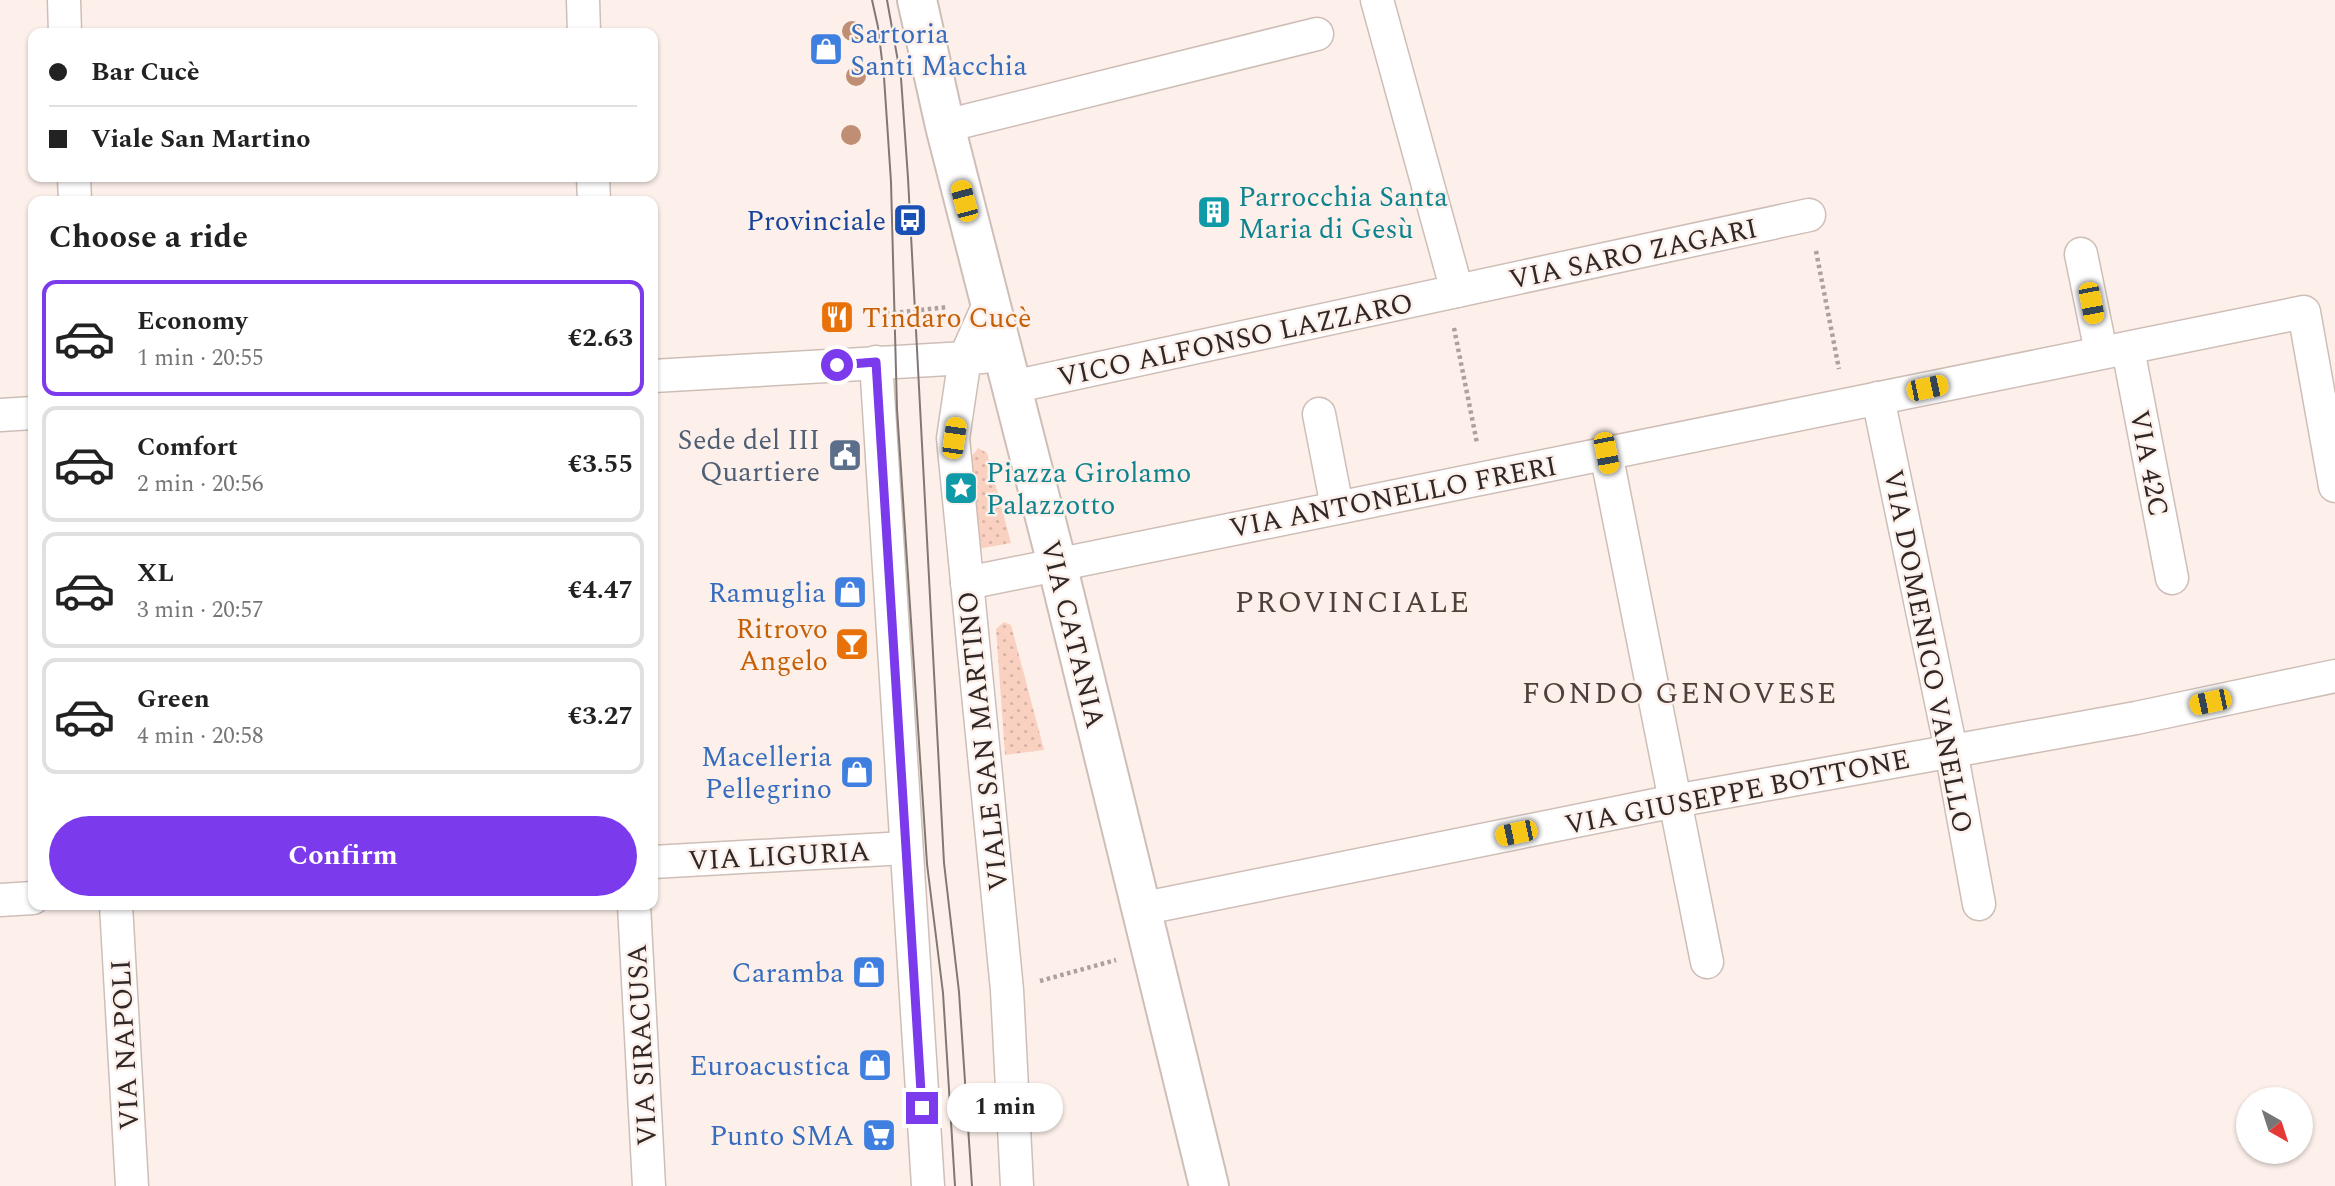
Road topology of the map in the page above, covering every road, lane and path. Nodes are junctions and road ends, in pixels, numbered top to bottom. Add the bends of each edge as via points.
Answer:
1 (64, 0) edge
2 (583, 0) edge
3 (917, 0) edge
4 (1377, 0) edge
5 (65, 28) edge
6 (584, 28) edge
7 (1317, 34) dead end
8 (945, 126) junction
9 (1809, 215) joint
10 (2081, 254) dead end
11 (1457, 291) junction
12 (990, 302) junction
13 (884, 309) dead end
14 (1453, 325) dead end
15 (2115, 351) junction
16 (965, 358) junction
17 (876, 362) junction
18 (1008, 371) junction
19 (658, 376) edge
20 (1878, 398) junction
21 (1846, 404) junction
22 (28, 413) edge
23 (1318, 414) dead end
24 (0, 415) edge
25 (1606, 453) junction
26 (1484, 478) junction
27 (2335, 486) edge
28 (1337, 508) junction
29 (1058, 564) junction
30 (2172, 578) dead end
31 (967, 583) junction
32 (2335, 676) edge
33 (1951, 750) junction
34 (1675, 801) junction
35 (905, 848) junction
36 (658, 862) edge
37 (28, 898) edge
38 (0, 900) edge
39 (1979, 904) dead end
40 (1140, 909) junction
41 (116, 910) edge
42 (634, 910) edge
43 (1150, 951) junction
44 (1707, 962) dead end
45 (1067, 974) dead end
46 (132, 1186) edge
47 (649, 1186) edge
48 (928, 1186) edge
49 (1017, 1186) edge
50 (1209, 1186) edge

1 - 5 street
2 - 6 street
3 - 8 main road, VIA CATANIA
4 - 11 street
7 - 8 street
8 - 12 main road, VIA CATANIA
9 - 11 street, VIA SARO ZAGARI
9 - 21 path
10 - 15 street, VIA 42C
11 - 18 street, VICO ALFONSO LAZZARO
12 - 13 path via 884,314
12 - 16 street, VIALE SAN MARTINO
12 - 18 main road, VIA CATANIA
14 - 26 path
15 - 20 street, VIA ANTONELLO FRERI
15 - 27 street, VIA ANTONELLO FRERI via 2304,312
15 - 30 street, VIA 42C
16 - 17 street, VICO ALFONSO LAZZARO
16 - 18 street, VICO ALFONSO LAZZARO
16 - 31 street, VIALE SAN MARTINO via 954,438
17 - 19 street, VICO ALFONSO LAZZARO
17 - 35 street
18 - 29 main road, VIA CATANIA
20 - 21 street, VIA ANTONELLO FRERI
20 - 33 street, VIA DOMENICO VANELLO
21 - 25 street, VIA ANTONELLO FRERI
22 - 24 street
23 - 28 street
25 - 26 street, VIA ANTONELLO FRERI
25 - 34 street
26 - 28 street, VIA ANTONELLO FRERI
28 - 29 street, VIA ANTONELLO FRERI
29 - 31 street, VIA ANTONELLO FRERI
29 - 40 main road, VIA CATANIA
31 - 49 street, VIALE SAN MARTINO via 1007,990
32 - 33 street, VIA GIUSEPPE BOTTONE via 2136,718
33 - 34 street, VIA GIUSEPPE BOTTONE
33 - 39 street, VIA DOMENICO VANELLO
34 - 40 street, VIA GIUSEPPE BOTTONE
34 - 44 street
35 - 36 street, VIA LIGURIA
35 - 48 street
37 - 38 street
40 - 43 main road, VIA CATANIA
41 - 46 street, VIA NAPOLI
42 - 47 street, VIA SIRACUSA
43 - 45 path
43 - 50 main road, VIA CATANIA

